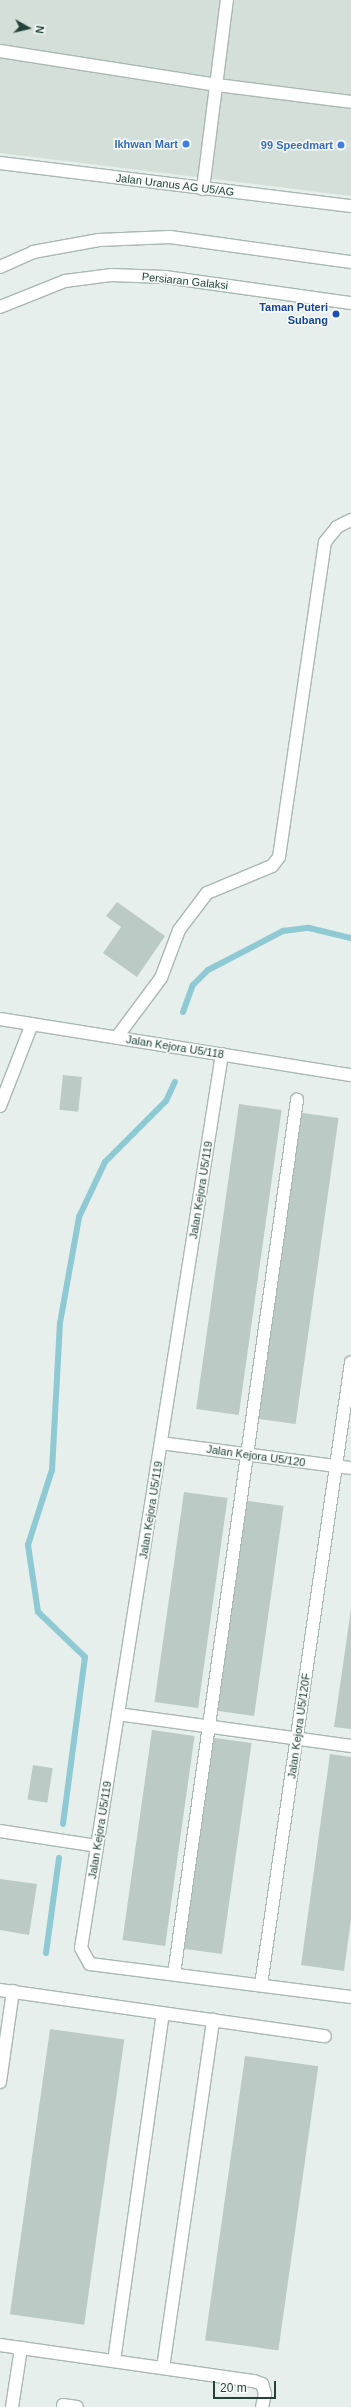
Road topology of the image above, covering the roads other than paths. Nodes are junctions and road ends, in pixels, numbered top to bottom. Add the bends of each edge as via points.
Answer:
1 (227, 0) edge
2 (0, 51) edge
3 (217, 85) junction
4 (351, 102) edge
5 (0, 163) edge
6 (203, 189) junction
7 (351, 206) edge
8 (351, 262) edge
9 (0, 267) edge
10 (351, 303) edge
11 (0, 307) edge
12 (351, 520) edge
13 (0, 1019) edge
14 (32, 1024) junction
15 (118, 1038) junction
16 (222, 1054) junction
17 (351, 1074) edge
18 (297, 1100) dead end
19 (0, 1106) edge
20 (351, 1362) edge
21 (161, 1443) junction
22 (247, 1454) junction
23 (335, 1466) junction
24 (351, 1468) edge
25 (118, 1714) junction
26 (209, 1727) junction
27 (297, 1739) junction
28 (351, 1746) edge
29 (0, 1831) edge
30 (97, 1846) junction
31 (174, 1974) junction
32 (261, 1986) junction
33 (0, 1990) edge
34 (13, 1992) junction
35 (351, 1994) edge
36 (163, 2013) junction
37 (213, 2020) junction
38 (325, 2036) dead end
39 (0, 2082) edge
40 (0, 2345) edge
41 (21, 2348) junction
42 (114, 2361) junction
43 (163, 2368) junction
44 (64, 2405) dead end
45 (12, 2407) edge
46 (76, 2407) edge
47 (262, 2407) edge

1 - 3 street
2 - 3 street
3 - 4 street
3 - 6 street
5 - 6 street, Jalan Uranus AG U5/AG
6 - 7 street, Jalan Uranus AG U5/AG
8 - 9 street via 170,237 99,240 33,252
10 - 11 street, Persiaran Galaksi via 165,276 111,275 64,281
12 - 15 street via 337,527 325,542 279,857 272,866 207,893 179,930 161,978
13 - 14 street, Jalan Kejora U5/118
14 - 15 street, Jalan Kejora U5/118
14 - 19 street
15 - 16 street, Jalan Kejora U5/118
16 - 17 street, Jalan Kejora U5/118
16 - 21 street, Jalan Kejora U5/119
18 - 22 street
20 - 23 street, Jalan Kejora U5/120F
21 - 22 street, Jalan Kejora U5/120
21 - 25 street, Jalan Kejora U5/119
22 - 23 street, Jalan Kejora U5/120
22 - 26 street
23 - 24 street, Jalan Kejora U5/120
23 - 27 street, Jalan Kejora U5/120F
25 - 26 street
25 - 30 street, Jalan Kejora U5/119
26 - 27 street
26 - 31 street
27 - 28 street
27 - 32 street, Jalan Kejora U5/120F
29 - 30 street
30 - 31 street, Jalan Kejora U5/119 via 81,1948 90,1964
31 - 32 street
32 - 35 street
33 - 34 street
34 - 36 street
34 - 39 street
36 - 37 street
36 - 42 street
37 - 38 street
37 - 43 street
40 - 41 street
41 - 42 street
41 - 45 street
42 - 43 street
43 - 47 street via 262,2384 265,2394
44 - 46 street

